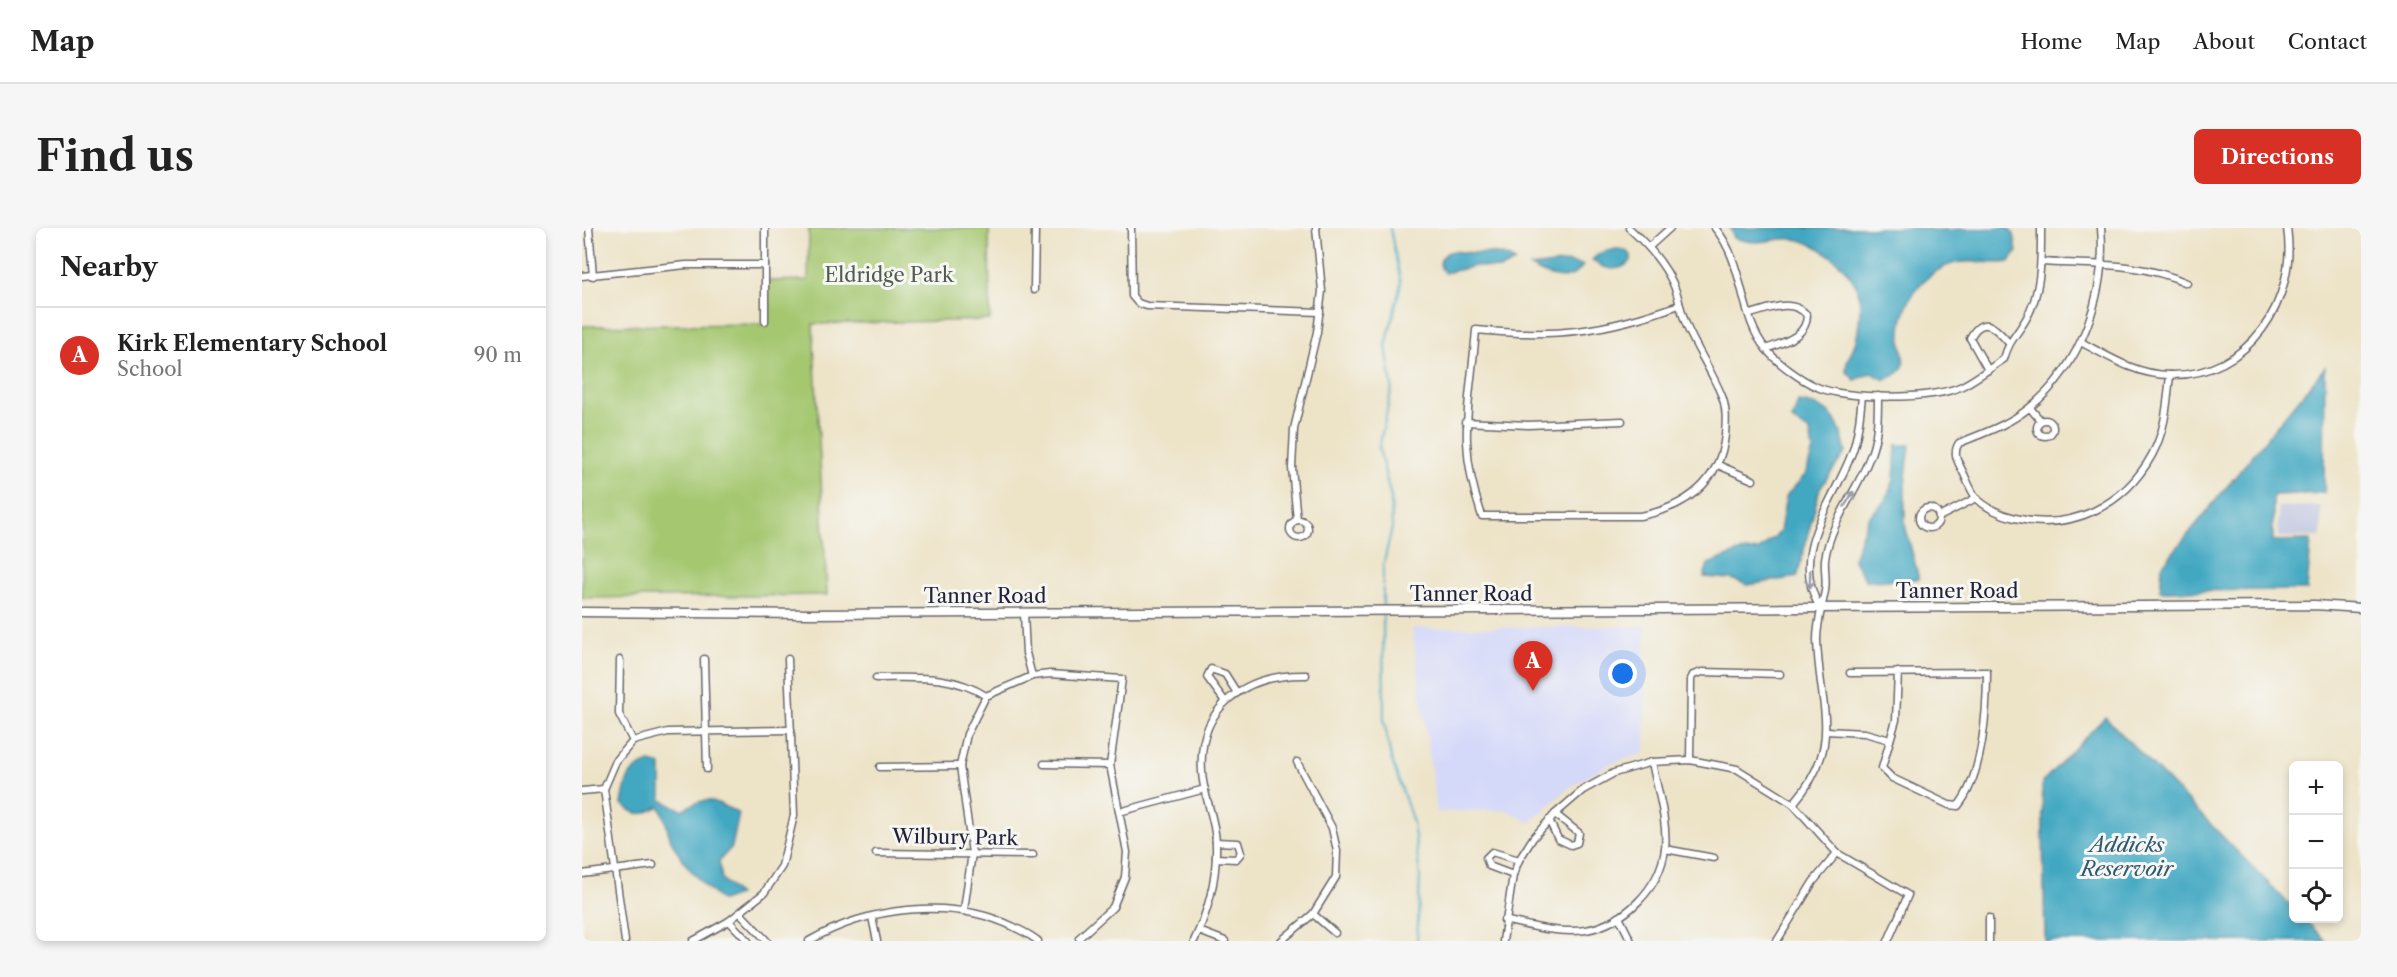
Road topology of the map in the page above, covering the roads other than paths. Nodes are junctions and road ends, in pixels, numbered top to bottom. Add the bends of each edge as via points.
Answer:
1 (588, 228) edge
2 (765, 228) edge
3 (1035, 228) edge
4 (1131, 228) edge
5 (1316, 228) edge
6 (1629, 228) edge
7 (1670, 228) edge
8 (1715, 228) edge
9 (2041, 228) edge
10 (2101, 228) edge
11 (2287, 228) edge
12 (1649, 247) junction
13 (2041, 262) junction
14 (765, 265) junction
15 (2101, 265) junction
16 (582, 276) edge
17 (593, 276) junction
18 (2187, 284) dead end
19 (1034, 290) dead end
20 (1679, 305) junction
21 (1320, 312) junction
22 (1750, 314) junction
23 (765, 321) dead end
24 (2008, 342) junction
25 (2081, 342) junction
26 (1766, 349) junction
27 (1988, 370) junction
28 (2170, 375) junction
29 (1862, 396) junction
30 (1878, 396) junction
31 (2030, 408) junction
32 (1622, 421) dead end
33 (2041, 421) dead end
34 (1465, 422) junction
35 (1718, 465) junction
36 (1754, 480) dead end
37 (1976, 498) junction
38 (1939, 517) dead end
39 (1297, 520) dead end
40 (1820, 608) junction
41 (2361, 608) edge
42 (582, 612) edge
43 (1024, 613) junction
44 (704, 659) dead end
45 (788, 659) dead end
46 (620, 660) dead end
47 (1898, 672) junction
48 (1850, 673) dead end
49 (1780, 674) dead end
50 (1306, 675) dead end
51 (1032, 676) junction
52 (876, 678) dead end
53 (1237, 693) junction
54 (986, 696) junction
55 (1224, 700) junction
56 (790, 730) junction
57 (705, 731) junction
58 (1826, 731) junction
59 (1890, 740) junction
60 (633, 741) junction
61 (1690, 760) junction
62 (1297, 762) dead end
63 (1652, 762) junction
64 (1044, 764) dead end
65 (1110, 765) junction
66 (960, 766) junction
67 (880, 767) dead end
68 (707, 769) dead end
69 (604, 789) junction
70 (1205, 789) junction
71 (582, 791) edge
72 (1793, 804) junction
73 (1119, 812) junction
74 (1555, 814) junction
75 (1549, 820) junction
76 (1216, 842) junction
77 (1665, 849) junction
78 (876, 853) dead end
79 (972, 853) junction
80 (1837, 853) junction
81 (1033, 855) dead end
82 (1216, 858) junction
83 (1714, 858) dead end
84 (1519, 860) junction
85 (653, 865) dead end
86 (615, 870) junction
87 (582, 874) edge
88 (1513, 875) junction
89 (964, 910) junction
90 (740, 913) junction
91 (1313, 914) junction
92 (872, 917) junction
93 (1619, 917) junction
94 (1989, 918) dead end
95 (729, 921) junction
96 (1504, 921) junction
97 (1199, 931) junction
98 (1335, 933) dead end
99 (1079, 938) dead end
100 (625, 941) edge
101 (693, 941) edge
102 (748, 941) edge
103 (767, 941) edge
104 (808, 941) edge
105 (877, 941) edge
106 (1038, 941) edge
107 (1194, 941) edge
108 (1225, 941) edge
109 (1281, 941) edge
110 (1503, 941) edge
111 (1631, 941) edge
112 (1777, 941) edge
113 (1887, 941) edge
114 (1989, 941) edge

1 - 17 street
2 - 14 street
3 - 19 street
4 - 21 street via 1132,296 1138,303
5 - 21 street
6 - 12 street
7 - 12 street
8 - 22 street via 1731,252
9 - 13 street
10 - 15 street
11 - 28 street via 2290,264 2285,287 2265,328 2225,361 2206,370
12 - 20 street via 1668,274
13 - 15 street
13 - 24 street via 2037,293 2030,310
14 - 17 street via 686,265
14 - 23 street
15 - 18 street via 2139,268
15 - 25 street via 2095,303
16 - 17 street
20 - 34 street via 1637,320 1577,333 1476,330
20 - 35 street via 1726,409 1724,446
21 - 39 street via 1294,429 1292,468
22 - 26 street
22 - 26 street via 1788,305 1800,307 1807,315 1807,325 1800,334
24 - 27 street via 2004,359
24 - 27 street via 1996,327 1985,325 1975,329 1970,338
25 - 28 street via 2131,368
25 - 31 street
26 - 29 street via 1816,387
27 - 30 street via 1960,387 1926,394
28 - 37 street via 2159,441 2151,457 2111,502 2088,516 2036,522 2007,516
29 - 30 street
29 -> 40 street via 1853,451 1816,526 1810,591
40 -> 30 street via 1826,590 1825,561 1831,533 1870,458 1878,428
31 - 33 street
31 - 37 street via 2000,427 1959,443 1955,456
32 - 34 street via 1538,425
34 - 35 street via 1471,484 1482,516 1640,516 1664,512 1695,494
35 - 36 street
37 - 38 street
40 - 41 main road, Tanner Road
40 - 43 main road, Tanner Road
40 - 58 street via 1817,639
42 - 43 main road, Tanner Road
43 - 51 street via 1026,653
44 - 57 street
45 - 56 street
46 - 60 street via 619,714
47 - 48 street
47 - 59 street via 1896,720
47 - 59 street via 1987,672 1982,745 1958,806 1892,778 1882,768
49 - 61 street via 1693,675
50 - 53 street via 1269,678
51 - 54 street
51 - 65 street via 1122,679
52 - 54 street via 937,678 968,685
53 - 55 street
53 - 55 street via 1225,674 1211,669 1207,677
54 - 66 street via 966,734
55 - 70 street via 1206,735 1202,772
56 - 57 street
56 - 90 street via 794,815 782,866 764,893
57 - 60 street via 668,732
57 - 68 street
58 - 59 street via 1865,733
58 - 72 street via 1814,776
60 - 69 street via 616,761
61 - 63 street
61 - 72 street via 1737,769
62 - 91 street via 1332,828 1337,851 1336,877
63 - 74 street via 1596,782
63 - 77 street
64 - 65 street
65 - 73 street
66 - 67 street
66 - 79 street
69 - 71 street
69 - 86 street
70 - 73 street
70 - 76 street
72 - 80 street
73 - 99 street via 1128,852 1125,877 1113,907
74 - 75 street
74 - 75 street via 1579,833 1577,843 1558,840
75 - 84 street
76 - 82 street
76 - 82 street via 1238,843 1241,853 1236,859
77 - 83 street
77 - 93 street via 1653,883
78 - 79 street, Wilbury Park
79 - 81 street, Wilbury Park
79 - 89 street
80 - 112 street via 1813,882
80 - 113 street via 1908,895
82 - 97 street via 1213,886
84 - 88 street
84 - 88 street via 1492,852 1486,858 1489,866
85 - 86 street
86 - 87 street
86 - 100 street
88 - 96 street
89 - 92 street via 901,910
89 - 106 street via 1000,920
90 - 95 street
90 - 103 street
91 - 98 street
91 - 109 street
92 - 104 street via 844,923
92 - 105 street
93 - 96 street via 1587,930
93 - 111 street
94 - 114 street
95 - 101 street
95 - 102 street
96 - 110 street
97 - 107 street
97 - 108 street

